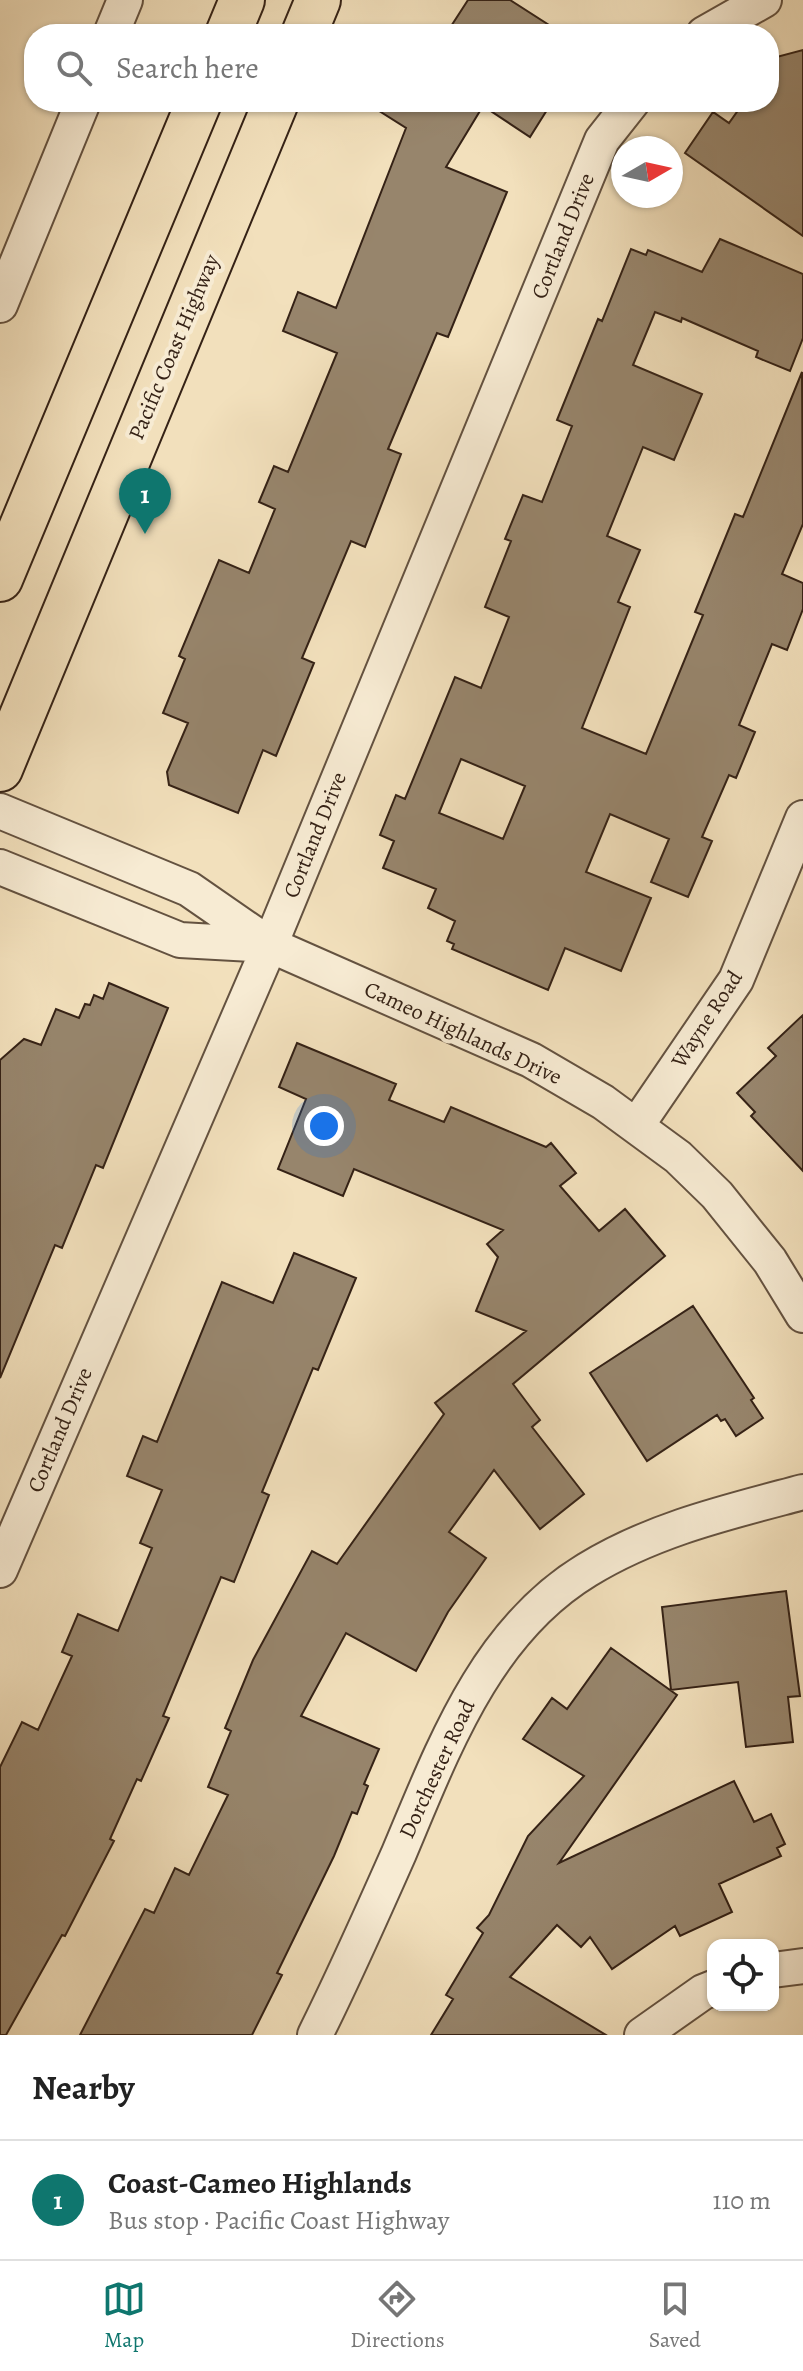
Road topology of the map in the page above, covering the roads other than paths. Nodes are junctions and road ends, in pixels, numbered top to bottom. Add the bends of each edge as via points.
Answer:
1 (125, 0) edge
2 (242, 0) edge
3 (318, 0) edge
4 (764, 0) edge
5 (115, 24) edge
6 (232, 24) edge
7 (308, 24) edge
8 (722, 24) edge
9 (79, 112) edge
10 (195, 112) edge
11 (272, 112) edge
12 (624, 112) edge
13 (0, 305) edge
14 (0, 579) edge
15 (0, 769) edge
16 (0, 811) edge
17 (803, 818) edge
18 (0, 867) edge
19 (270, 945) junction
20 (637, 1125) junction
21 (803, 1315) edge
22 (803, 1492) edge
23 (0, 1570) edge
24 (803, 1966) edge
25 (779, 1969) edge
26 (707, 1990) edge
27 (315, 2035) edge
28 (642, 2035) edge

1 - 5 street
2 - 6 highway
3 - 7 highway
4 - 8 street
9 - 13 street
10 - 14 highway
11 - 15 highway, Pacific Coast Highway
12 - 19 street, Cortland Drive via 602,140
16 - 19 street, Cameo Highlands Drive via 189,889
17 - 20 street, Wayne Road via 736,980
18 - 19 street, Cameo Highlands Drive via 180,940
19 - 20 street, Cameo Highlands Drive via 531,1060
19 - 23 street, Cortland Drive
20 - 21 street, Cameo Highlands Drive via 717,1195 770,1261
22 - 27 street, Dorchester Road via 686,1523 637,1543 585,1571 524,1619 453,1724 350,1967
24 - 25 street
26 - 28 street

